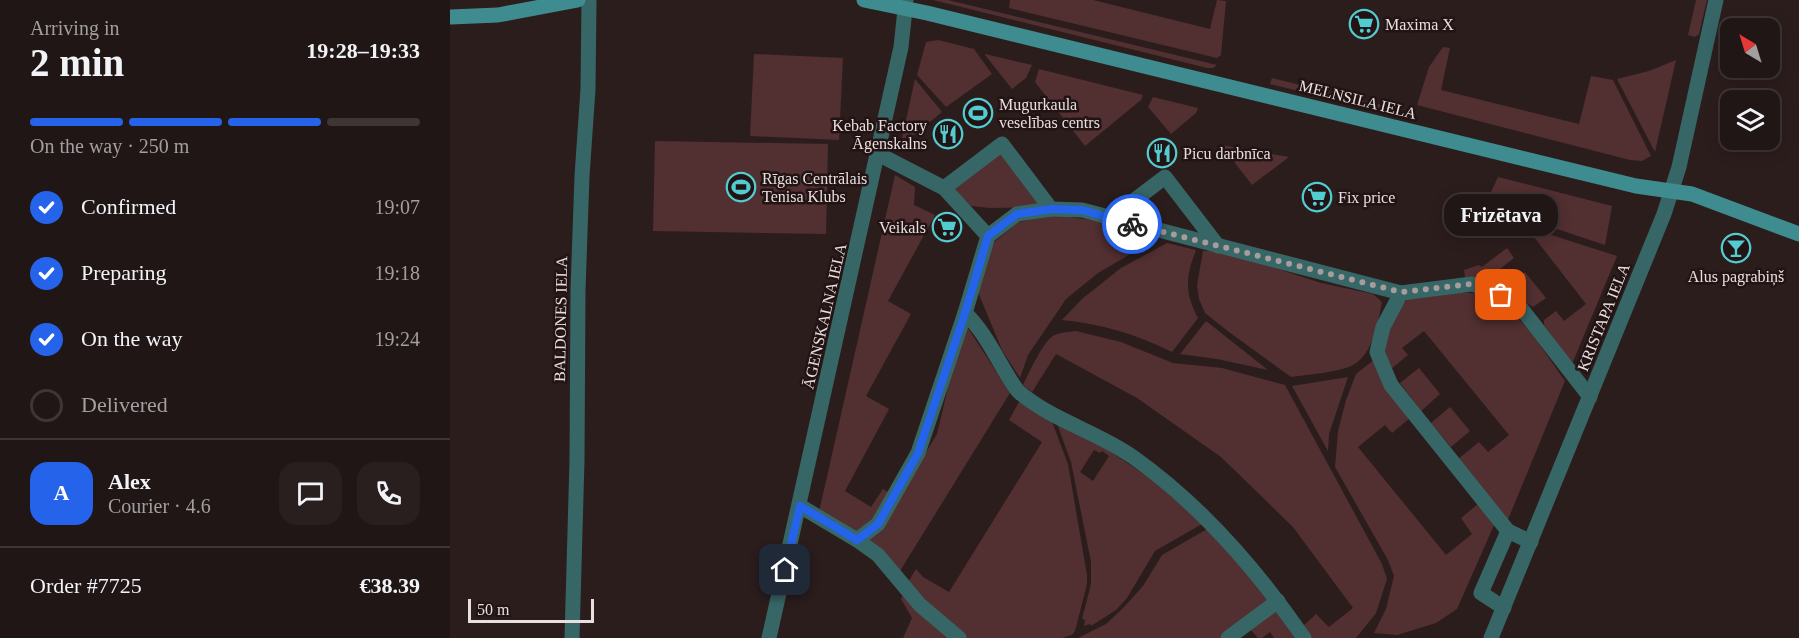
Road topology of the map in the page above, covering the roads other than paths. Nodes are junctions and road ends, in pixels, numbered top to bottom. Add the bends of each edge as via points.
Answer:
1 (578, 0) edge
2 (589, 0) edge
3 (864, 0) edge
4 (1716, 0) edge
5 (905, 4) edge
6 (450, 17) edge
7 (878, 154) junction
8 (944, 188) junction
9 (1671, 191) junction
10 (1051, 209) junction
11 (1111, 218) junction
12 (1799, 234) edge
13 (988, 236) junction
14 (1218, 246) junction
15 (1401, 292) junction
16 (965, 313) junction
17 (1590, 397) junction
18 (800, 506) junction
19 (1508, 531) junction
20 (857, 540) junction
21 (1531, 542) junction
22 (1278, 601) junction
23 (1504, 608) junction
24 (572, 638) edge
25 (770, 638) edge
26 (959, 638) edge
27 (1228, 638) edge
28 (1304, 638) edge
29 (1491, 638) edge

1 - 6 street via 498,15
2 - 24 street, BALDONES IELA via 578,290
3 - 5 street, MELNSILA IELA
4 - 9 street, KRISTAPA IELA
5 - 7 street, ĀGENSKALNA IELA via 901,47
5 - 9 street, MELNSILA IELA via 1636,186
7 - 8 street
7 - 18 street, ĀGENSKALNA IELA
8 - 10 street via 1002,144
8 - 13 street
9 - 12 street, MELNSILA IELA via 1704,198
9 - 17 street, KRISTAPA IELA
10 - 11 street via 1082,210
10 - 13 street via 1017,214
11 - 14 street
11 - 14 street via 1165,177
13 - 16 street
14 - 15 street
15 - 17 street via 1472,284 1514,299
15 - 19 street via 1383,327 1377,352 1391,385
16 - 20 street via 918,453 878,524
16 - 22 street via 975,322 1017,390 1132,456 1184,497 1233,546
17 - 21 street, KRISTAPA IELA
18 - 20 street
18 - 25 street, ĀGENSKALNA IELA
19 - 21 street
19 - 23 street via 1481,593
20 - 26 street via 878,555 920,605
21 - 23 street, KRISTAPA IELA
22 - 27 street
22 - 28 street
23 - 29 street, KRISTAPA IELA

